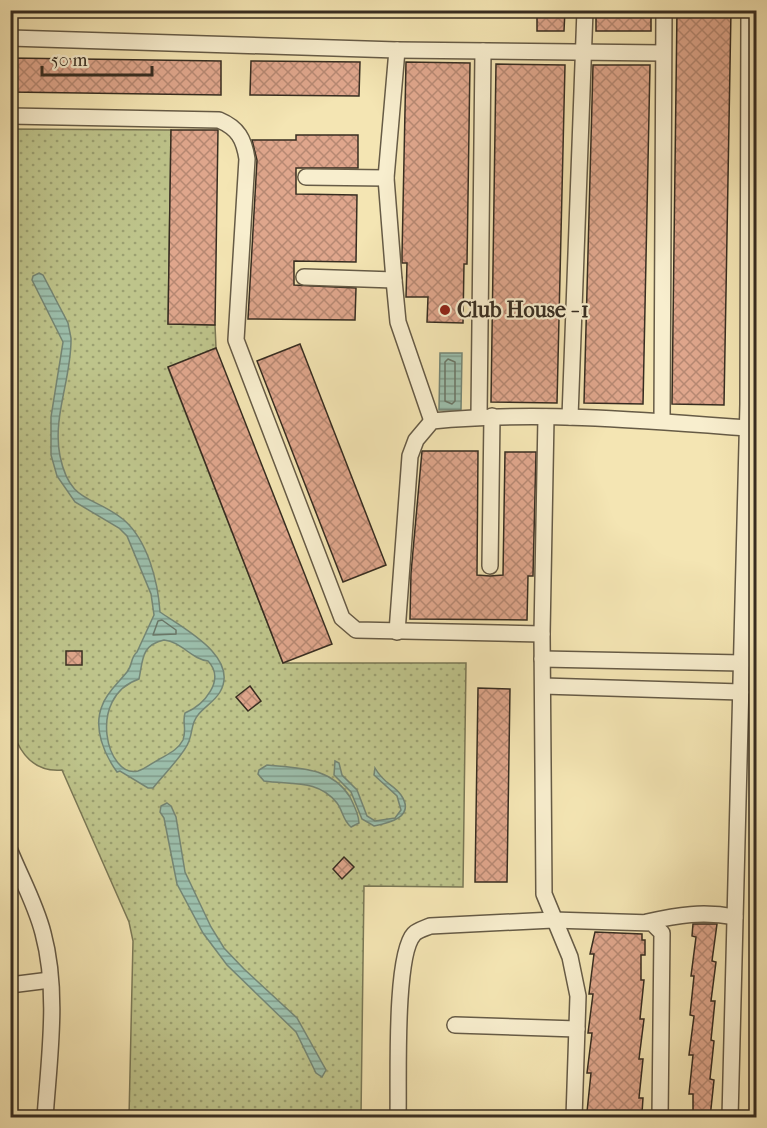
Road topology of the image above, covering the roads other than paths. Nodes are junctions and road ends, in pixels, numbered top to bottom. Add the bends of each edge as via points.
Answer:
1 (585, 10) edge
2 (664, 10) edge
3 (749, 10) edge
4 (10, 38) edge
5 (397, 50) junction
6 (483, 51) junction
7 (663, 53) junction
8 (585, 54) junction
9 (10, 116) edge
10 (306, 177) dead end
11 (386, 178) junction
12 (304, 277) dead end
13 (394, 280) junction
14 (485, 416) junction
15 (546, 417) junction
16 (570, 417) junction
17 (432, 421) junction
18 (662, 421) junction
19 (746, 428) junction
20 (490, 566) dead end
21 (397, 632) junction
22 (542, 634) junction
23 (542, 659) junction
24 (619, 661) junction
25 (742, 663) junction
26 (543, 686) junction
27 (618, 688) junction
28 (741, 692) junction
29 (10, 851) edge
30 (735, 917) junction
31 (554, 920) junction
32 (647, 922) junction
33 (50, 980) junction
34 (10, 985) edge
35 (455, 1025) dead end
36 (577, 1029) junction
37 (45, 1118) edge
38 (398, 1118) edge
39 (574, 1118) edge
40 (660, 1118) edge
41 (730, 1118) edge

1 - 8 street
2 - 7 street
3 - 19 street
4 - 5 street
5 - 6 street
5 - 11 street
6 - 8 street
6 - 14 street
7 - 8 street
7 - 18 street
8 - 16 street
9 - 21 street via 219,120 232,125 244,141 247,159 236,340 342,618 356,630
10 - 11 street
11 - 13 street
12 - 13 street
13 - 17 street via 398,322
14 - 15 street
14 - 17 street
14 - 20 street
15 - 16 street
15 - 22 street
16 - 18 street
17 - 21 street via 416,440 410,456
18 - 19 street
19 - 25 street
21 - 22 street
22 - 23 street
23 - 24 street
23 - 26 street
24 - 25 street
24 - 27 street
25 - 28 street
26 - 27 street
26 - 31 street via 544,894
27 - 28 street
28 - 30 street
29 - 33 street via 43,931
30 - 32 street via 688,913
30 - 41 street
31 - 32 street
31 - 36 street via 570,957 578,996
31 - 38 street via 430,926 414,933 406,948 400,1008
32 - 40 street via 662,933
33 - 34 street
33 - 37 street
35 - 36 street
36 - 39 street

